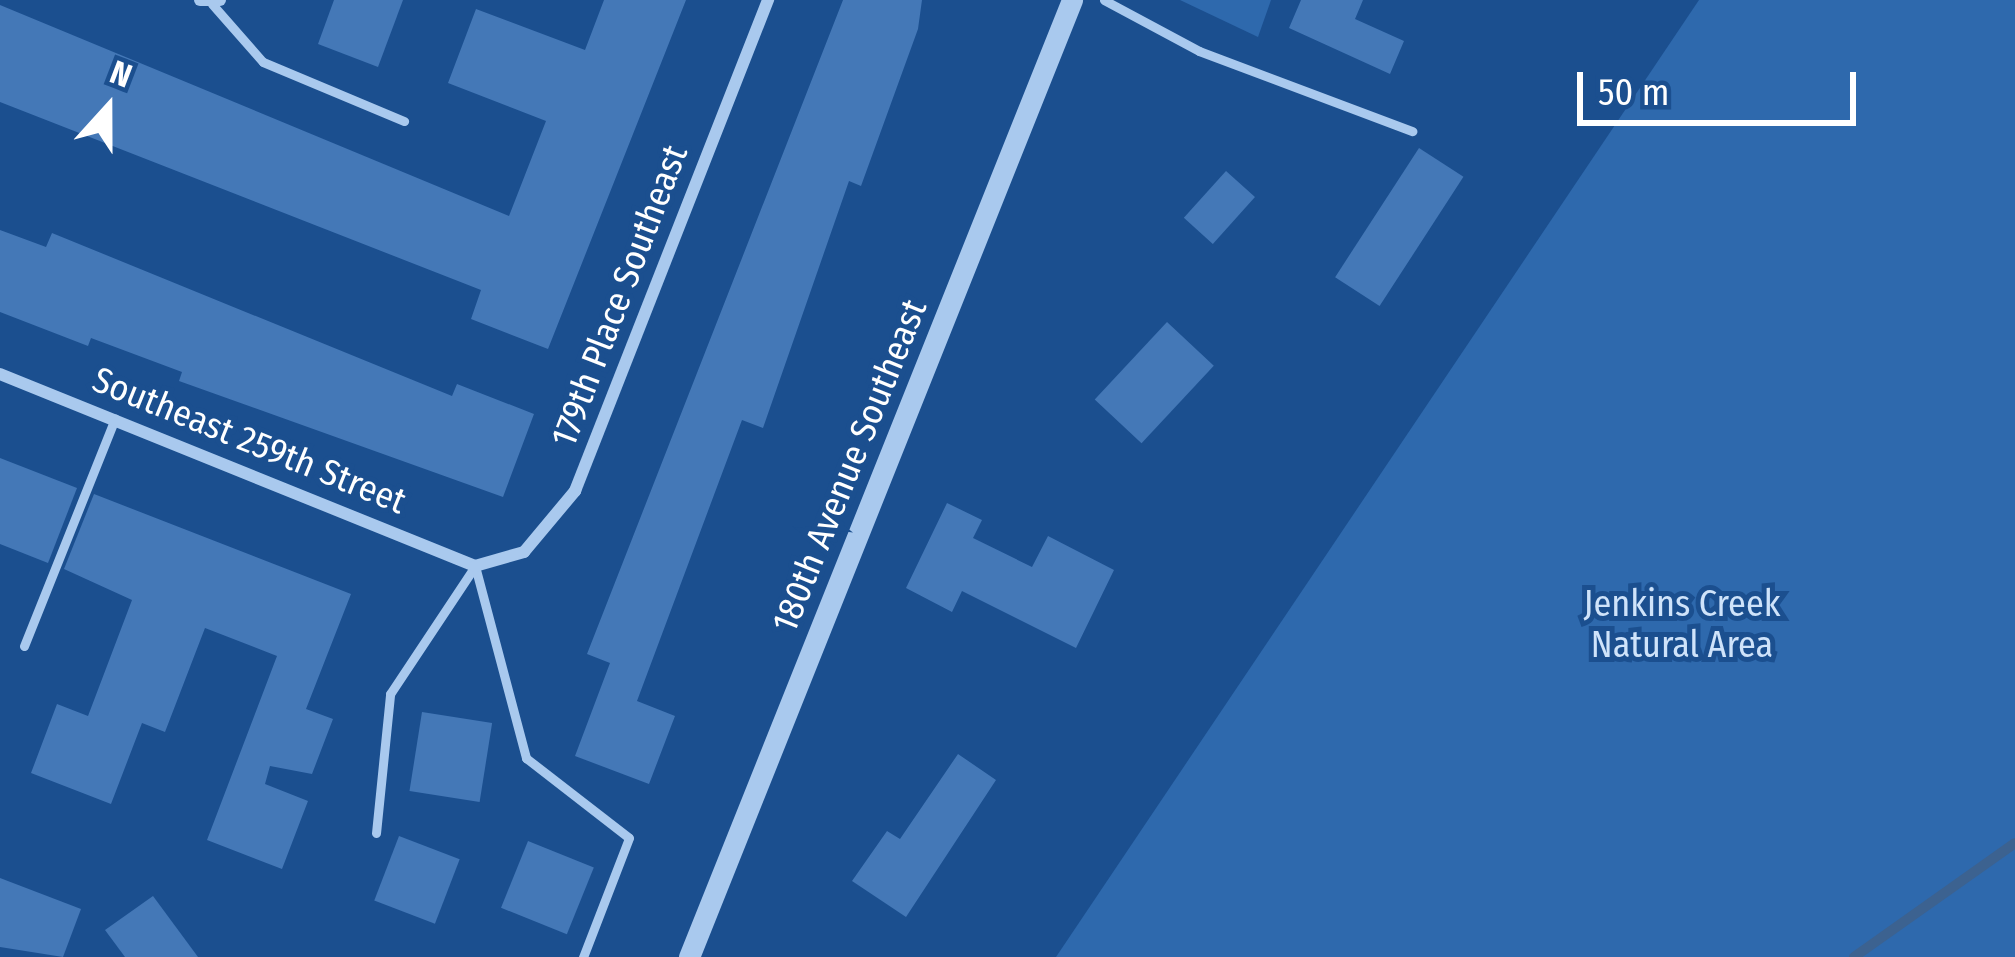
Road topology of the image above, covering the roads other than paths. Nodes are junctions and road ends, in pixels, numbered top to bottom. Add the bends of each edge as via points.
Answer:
1 (768, 0) edge
2 (1072, 0) edge
3 (1104, 0) edge
4 (211, 1) edge
5 (404, 122) dead end
6 (1412, 131) dead end
7 (0, 374) edge
8 (115, 418) junction
9 (475, 566) junction
10 (24, 646) dead end
11 (376, 832) dead end
12 (583, 957) edge
13 (689, 957) edge

1 - 9 street, 179th Place Southeast via 575,491 524,552
2 - 13 street, 180th Avenue Southeast
3 - 6 lane via 1199,51
4 - 5 lane via 263,62
7 - 8 street, Southeast 259th Street
8 - 9 street, Southeast 259th Street
8 - 10 lane
9 - 11 lane via 390,694
9 - 12 lane via 526,758 629,838

